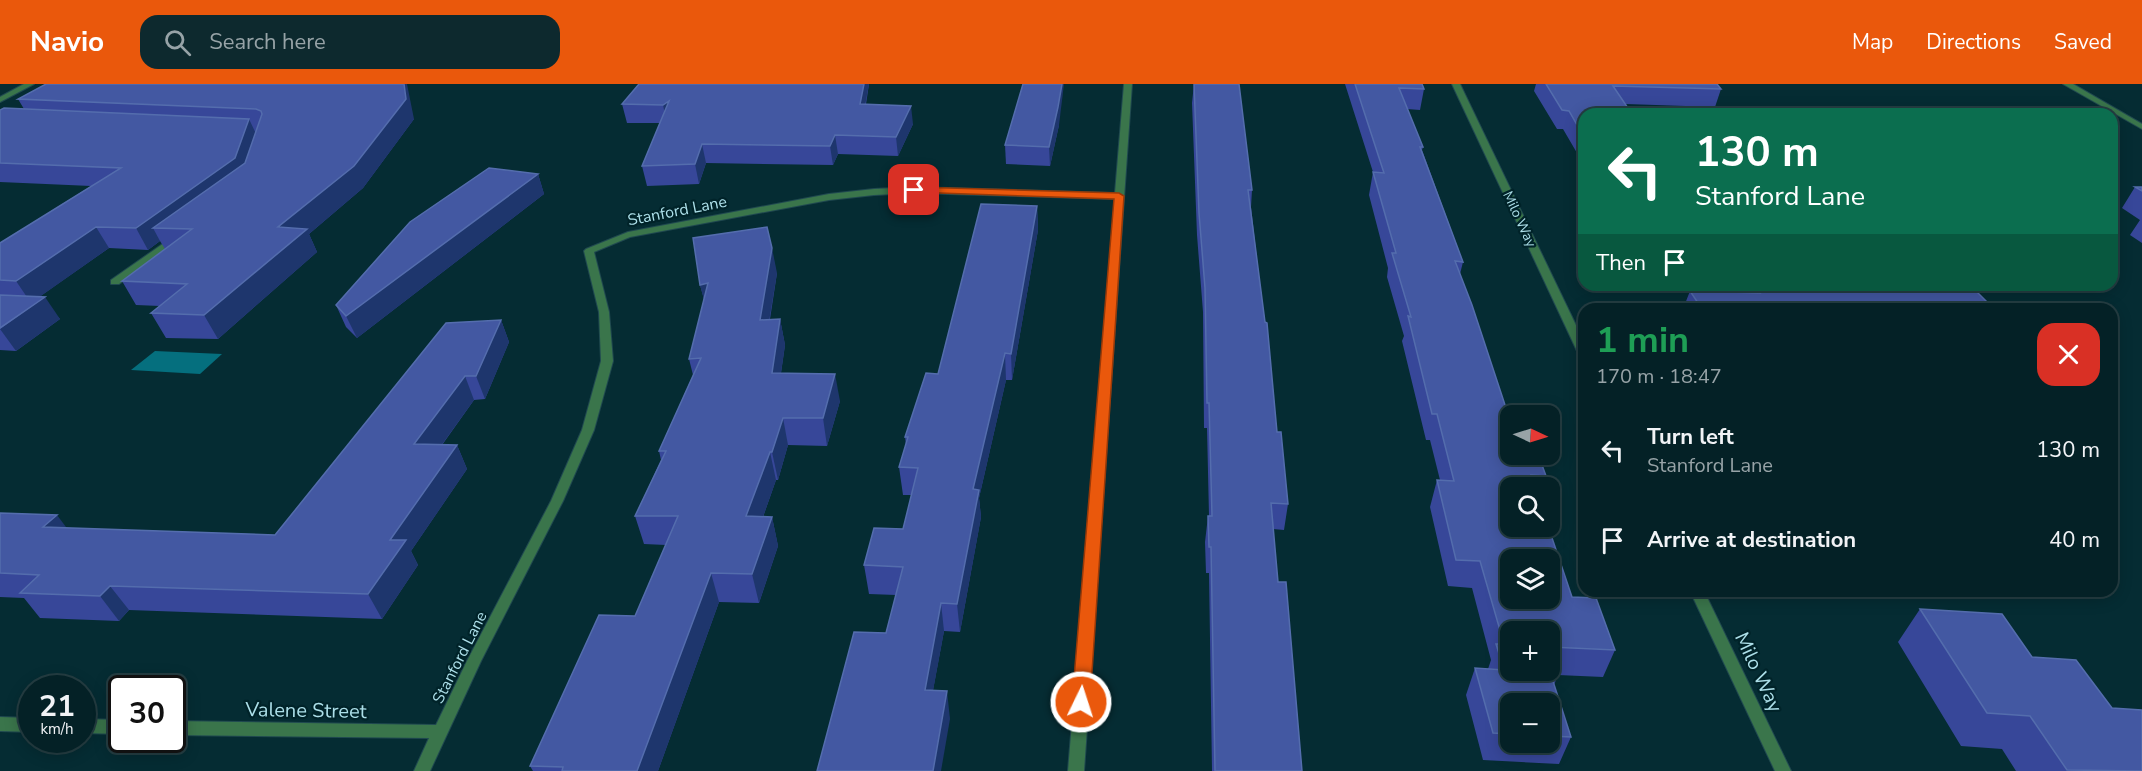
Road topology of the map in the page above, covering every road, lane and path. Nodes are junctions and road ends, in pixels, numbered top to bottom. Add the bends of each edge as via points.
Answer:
1 (30, 84) edge
2 (1128, 84) edge
3 (1456, 84) edge
4 (2067, 84) edge
5 (0, 100) edge
6 (2109, 108) edge
7 (2118, 113) edge
8 (2142, 127) edge
9 (1119, 196) junction
10 (181, 234) edge
11 (115, 282) dead end
12 (1578, 340) edge
13 (1700, 597) edge
14 (0, 724) edge
15 (18, 725) edge
16 (186, 728) edge
17 (440, 732) junction
18 (422, 771) edge
19 (1076, 771) edge
20 (1783, 771) edge

1 - 5 street
2 - 9 street
3 - 12 street, Milo Way
4 - 6 street
7 - 8 street
9 - 17 street, Stanford Lane via 874,192 628,235 589,251 604,312 607,361 588,430
9 - 19 street
10 - 11 street
13 - 20 street, Milo Way
14 - 15 street
16 - 17 street, Valene Street
17 - 18 street, Stanford Lane

